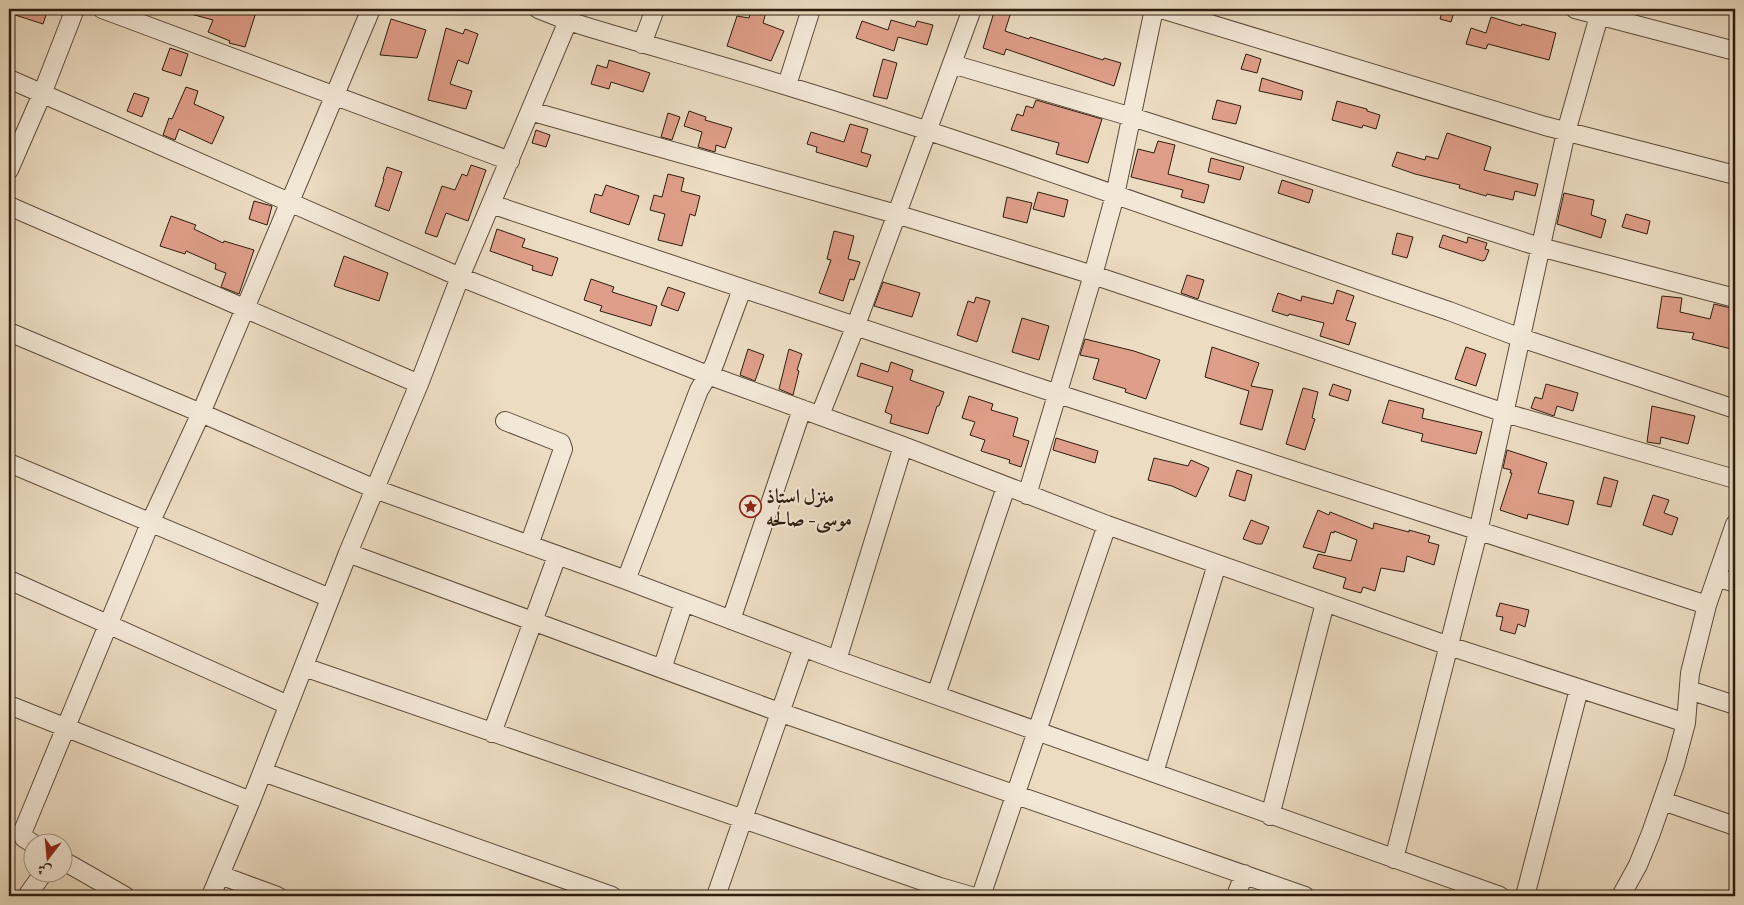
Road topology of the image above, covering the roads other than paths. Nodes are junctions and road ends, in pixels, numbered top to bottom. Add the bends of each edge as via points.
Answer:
1 (75, 9) edge
2 (102, 9) edge
3 (372, 9) edge
4 (538, 9) edge
5 (655, 9) edge
6 (811, 9) edge
7 (972, 9) edge
8 (1154, 9) edge
9 (1161, 9) edge
10 (1575, 9) edge
11 (1600, 12) edge
12 (568, 21) junction
13 (642, 44) junction
14 (1735, 51) edge
15 (952, 64) junction
16 (9, 79) edge
17 (787, 86) junction
18 (42, 94) junction
19 (335, 96) junction
20 (530, 111) junction
21 (1132, 117) junction
22 (927, 132) junction
23 (1566, 132) junction
24 (510, 161) junction
25 (9, 170) edge
26 (1735, 175) edge
27 (1114, 195) junction
28 (290, 204) junction
29 (492, 204) junction
30 (9, 206) edge
31 (896, 214) junction
32 (1540, 247) junction
33 (1093, 275) junction
34 (460, 278) junction
35 (742, 289) junction
36 (1735, 298) edge
37 (245, 309) junction
38 (856, 325) junction
39 (9, 332) edge
40 (1521, 338) junction
41 (708, 375) junction
42 (419, 384) junction
43 (1058, 394) junction
44 (1735, 408) edge
45 (802, 409) junction
46 (201, 413) junction
47 (1505, 413) junction
48 (820, 415) junction
49 (505, 421) dead end
50 (903, 446) junction
51 (9, 463) edge
52 (1735, 479) edge
53 (1006, 487) junction
54 (375, 489) junction
55 (1027, 495) junction
56 (151, 522) junction
57 (1735, 524) edge
58 (1107, 525) junction
59 (1478, 532) junction
60 (529, 545) junction
61 (348, 553) junction
62 (557, 556) junction
63 (1217, 564) junction
64 (1718, 577) junction
65 (9, 580) edge
66 (626, 580) junction
67 (1735, 583) edge
68 (330, 598) junction
69 (684, 602) junction
70 (1325, 603) junction
71 (1707, 605) junction
72 (532, 620) junction
73 (731, 620) junction
74 (109, 624) junction
75 (1449, 646) junction
76 (802, 647) junction
77 (837, 660) junction
78 (304, 667) junction
79 (662, 669) junction
80 (1579, 690) junction
81 (1688, 690) junction
82 (936, 695) junction
83 (9, 705) edge
84 (288, 705) junction
85 (1735, 705) edge
86 (779, 712) junction
87 (1686, 723) junction
88 (65, 729) junction
89 (1037, 732) junction
90 (492, 733) junction
91 (263, 772) junction
92 (1154, 773) junction
93 (1015, 795) junction
94 (251, 801) junction
95 (1663, 801) junction
96 (1270, 816) junction
97 (742, 817) junction
98 (1735, 826) edge
99 (23, 832) edge
100 (1394, 859) junction
101 (72, 866) edge
102 (1244, 874) junction
103 (220, 875) junction
104 (37, 882) edge
105 (120, 895) edge
106 (27, 896) edge
107 (210, 896) edge
108 (277, 896) edge
109 (612, 896) edge
110 (716, 896) edge
111 (971, 896) edge
112 (981, 896) edge
113 (1236, 896) edge
114 (1305, 896) edge
115 (1500, 896) edge
116 (1525, 896) edge
117 (1621, 896) edge

1 - 18 street
2 - 19 street
3 - 19 street
4 - 12 street
5 - 13 street
6 - 17 street
7 - 15 street
8 - 21 street
9 - 23 street
10 - 11 street
11 - 14 street
11 - 23 street
12 - 13 street
12 - 20 street
13 - 17 street
15 - 21 street
15 - 22 street
16 - 18 street
17 - 22 street
18 - 25 street
18 - 28 street
19 - 24 street
19 - 28 street
20 - 24 street
20 - 31 street
21 - 27 street
21 - 32 street
22 - 27 street
22 - 31 street
23 - 26 street
23 - 32 street
24 - 29 street
27 - 33 street
27 - 40 street via 1449,310
28 - 34 street
28 - 37 street
29 - 34 street
29 - 35 street
30 - 37 street
31 - 33 street
31 - 38 street
32 - 36 street
32 - 40 street
33 - 43 street
33 - 47 street
34 - 41 street
34 - 42 street
35 - 38 street
35 - 41 street
37 - 42 street
37 - 46 street
38 - 43 street
38 - 48 street
39 - 46 street
40 - 44 street
40 - 47 street
41 - 45 street
41 - 66 street via 699,390
42 - 54 street
43 - 55 street
43 - 59 street
45 - 48 street
45 - 73 street
46 - 54 street
46 - 56 street
47 - 52 street
47 - 59 street
48 - 50 street
49 - 60 street via 561,443 563,449
50 - 53 street
50 - 77 street
51 - 56 street
53 - 55 street
53 - 82 street
54 - 60 street
54 - 61 street
55 - 58 street
56 - 68 street
56 - 74 street
57 - 64 street
58 - 63 street
58 - 89 street
59 - 71 street
59 - 75 street
60 - 62 street
61 - 68 street
61 - 72 street
62 - 66 street
62 - 72 street
63 - 70 street
63 - 92 street
64 - 67 street
64 - 71 street
65 - 74 street
66 - 69 street
68 - 78 street
69 - 73 street
69 - 79 street
70 - 75 street
70 - 96 street
71 - 81 street
72 - 79 street
72 - 90 street
73 - 76 street
74 - 84 street
74 - 88 street
75 - 80 street
75 - 100 street
76 - 77 street
76 - 86 street
77 - 82 street
78 - 84 street
78 - 90 street
79 - 86 street
80 - 87 street
80 - 116 street
81 - 85 street
81 - 87 street
82 - 89 street
83 - 88 street
84 - 91 street
86 - 93 street
86 - 97 street
87 - 95 street
88 - 94 street
88 - 99 street
89 - 92 street
89 - 93 street
90 - 97 street
91 - 94 street
91 - 109 street
92 - 96 street
93 - 102 street
93 - 112 street
94 - 103 street
95 - 98 street
95 - 117 street via 1638,865
96 - 100 street
97 - 110 street
97 - 111 street
100 - 115 street
101 - 105 street
102 - 113 street
102 - 114 street
103 - 107 street
103 - 108 street
104 - 106 street

